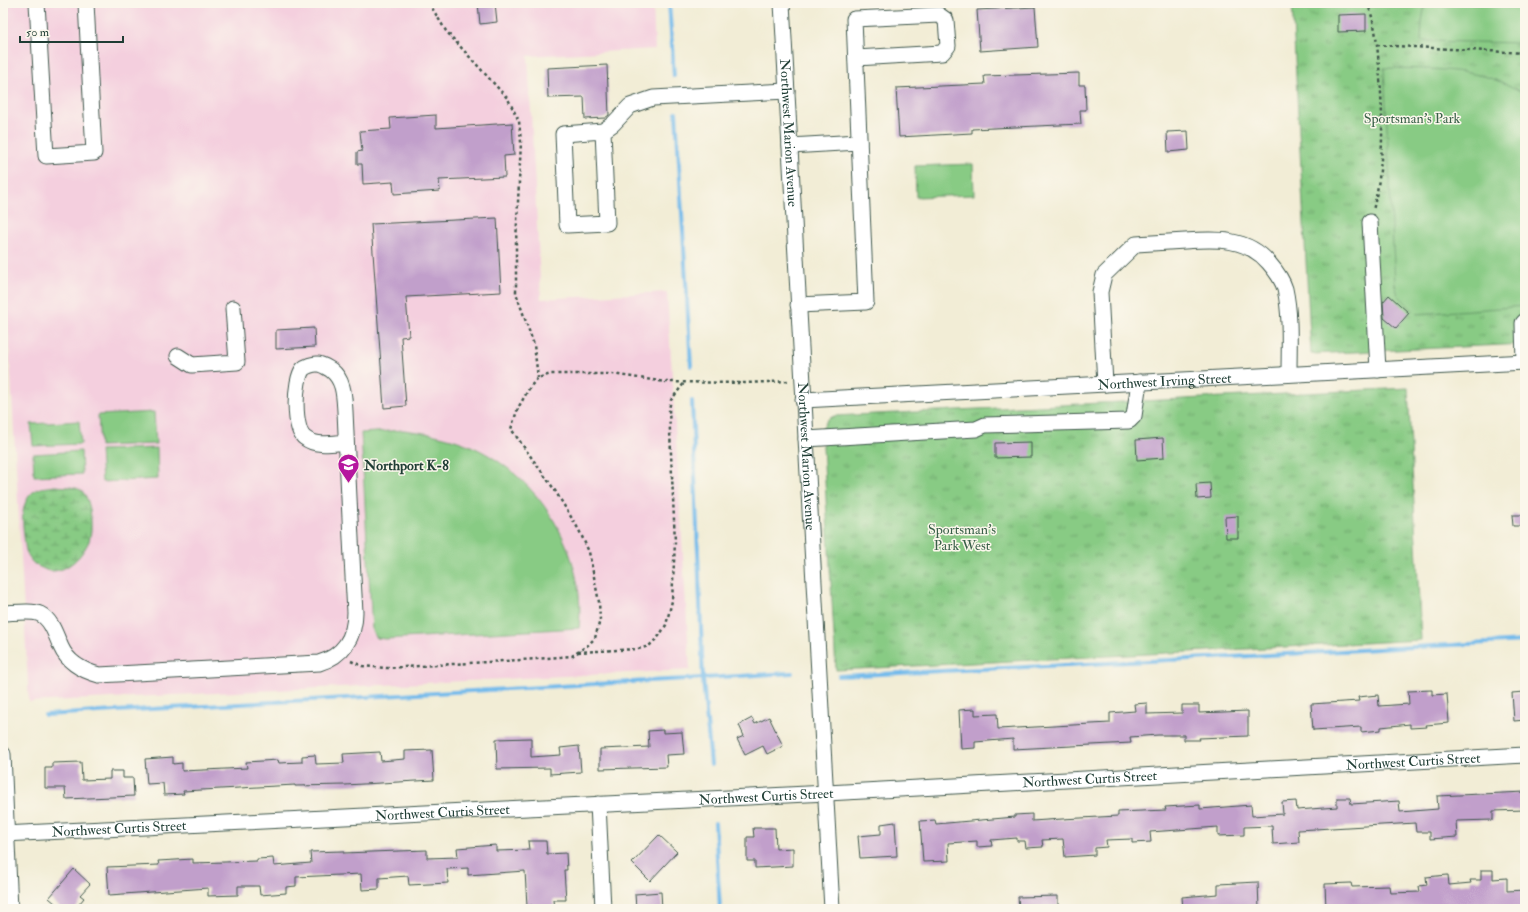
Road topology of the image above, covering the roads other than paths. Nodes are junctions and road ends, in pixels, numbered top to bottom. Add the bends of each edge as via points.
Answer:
1 (37, 3) edge
2 (86, 3) edge
3 (782, 3) edge
4 (856, 58) junction
5 (787, 91) junction
6 (603, 131) junction
7 (860, 142) junction
8 (790, 146) junction
9 (1370, 222) road end
10 (798, 305) junction
11 (233, 308) dead end
12 (1525, 321) edge
13 (178, 356) dead end
14 (1524, 362) edge
15 (1378, 370) junction
16 (1289, 374) junction
17 (1139, 382) junction
18 (1105, 384) junction
19 (803, 400) junction
20 (806, 439) junction
21 (346, 442) junction
22 (3, 613) edge
23 (3, 754) edge
24 (1525, 755) edge
25 (827, 793) junction
26 (598, 804) junction
27 (5, 834) edge
28 (10, 909) edge
29 (604, 909) edge
30 (832, 909) edge

1 - 2 street via 46,156 94,153
3 - 5 street, Northwest Marion Avenue
4 - 4 street via 854,19 938,14 946,20 948,46 942,53
4 - 7 street
5 - 6 street via 653,98 630,106
5 - 8 street, Northwest Marion Avenue
6 - 6 street via 563,134 567,225 607,223
7 - 8 street
7 - 10 street via 866,302
8 - 10 street, Northwest Marion Avenue
9 - 15 street
10 - 19 street, Northwest Marion Avenue
11 - 13 street via 237,362 192,365
12 - 14 street
14 - 15 street, Northwest Irving Street
15 - 16 street, Northwest Irving Street
16 - 17 street, Northwest Irving Street
16 - 18 street via 1288,309 1284,288 1277,272 1263,256 1247,246 1217,239 1136,244 1104,275 1100,292
17 - 18 street, Northwest Irving Street
17 - 20 street via 1134,416 1129,421 985,425 976,429
18 - 19 street, Northwest Irving Street
19 - 20 street, Northwest Marion Avenue
20 - 25 street, Northwest Marion Avenue
21 - 21 street via 344,393 340,380 321,364 304,368 298,377 296,388 299,429 303,437 318,443
21 - 22 street via 355,623 348,642 329,660 319,663 99,675 77,667 67,657 49,622 40,613
23 - 27 street
24 - 25 street, Northwest Curtis Street
25 - 26 street, Northwest Curtis Street
25 - 30 street, Northwest Marion Avenue
26 - 27 street, Northwest Curtis Street
26 - 29 street
27 - 28 street

